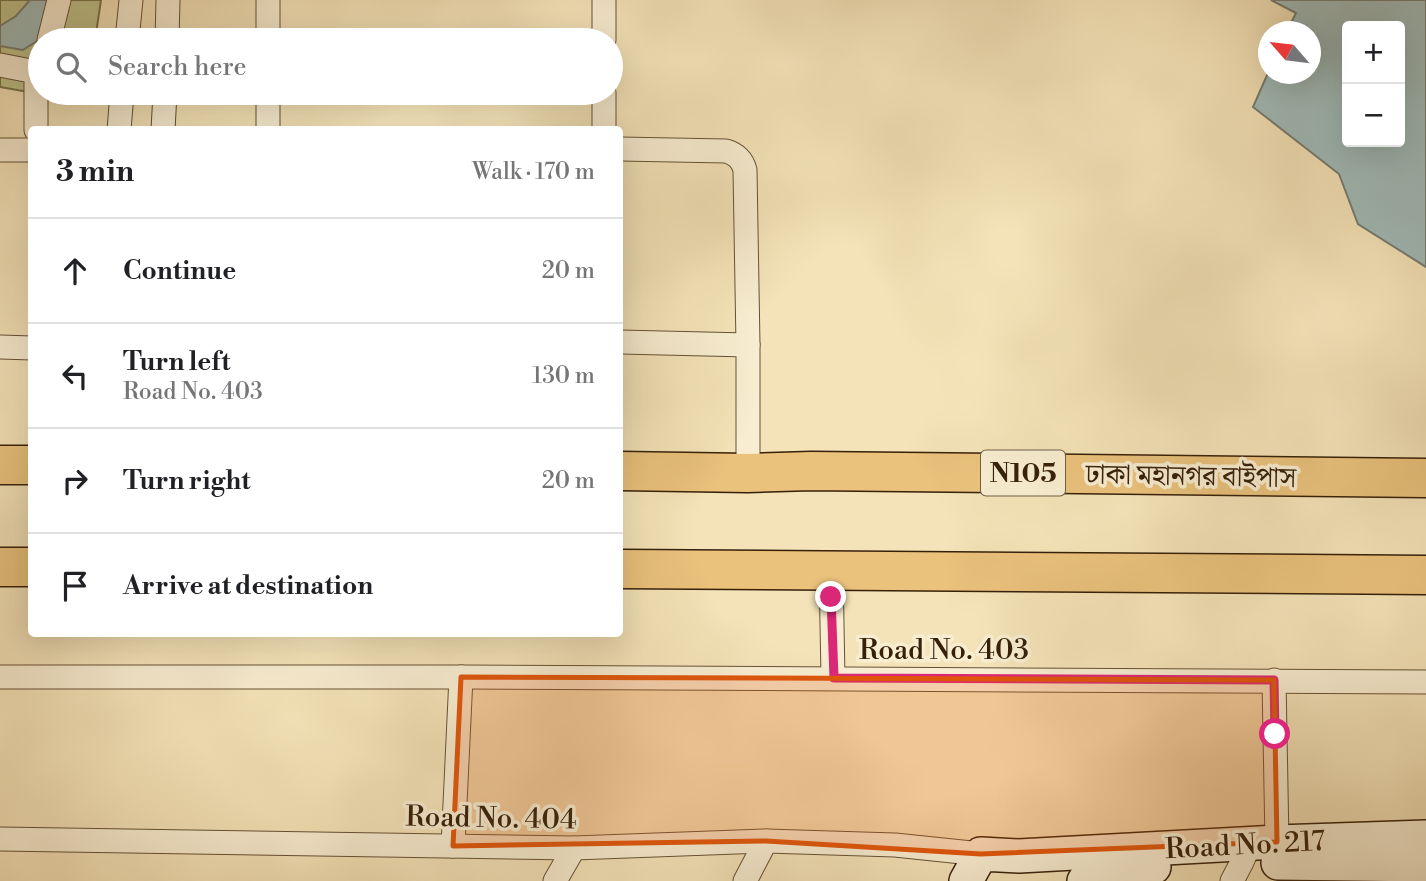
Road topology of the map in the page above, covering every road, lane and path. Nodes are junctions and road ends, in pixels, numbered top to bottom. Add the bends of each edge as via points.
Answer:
1 (59, 0) edge
2 (131, 0) edge
3 (169, 0) edge
4 (268, 0) edge
5 (604, 0) edge
6 (51, 28) edge
7 (128, 28) edge
8 (168, 28) edge
9 (268, 28) edge
10 (604, 28) edge
11 (0, 65) edge
12 (28, 66) edge
13 (37, 105) edge
14 (121, 105) edge
15 (164, 105) edge
16 (268, 105) edge
17 (604, 105) edge
18 (36, 126) edge
19 (119, 126) edge
20 (163, 126) edge
21 (268, 126) edge
22 (604, 126) edge
23 (623, 149) edge
24 (0, 150) edge
25 (28, 150) edge
26 (623, 342) edge
27 (748, 345) junction
28 (0, 347) edge
29 (28, 348) edge
30 (0, 465) edge
31 (28, 465) edge
32 (623, 471) edge
33 (748, 473) junction
34 (1426, 478) edge
35 (0, 567) edge
36 (28, 567) edge
37 (623, 569) edge
38 (831, 570) junction
39 (1426, 575) edge
40 (0, 677) edge
41 (461, 677) junction
42 (834, 678) junction
43 (1274, 680) junction
44 (1426, 682) edge
45 (1426, 837) edge
46 (0, 839) edge
47 (766, 841) junction
48 (453, 846) junction
49 (574, 848) junction
50 (1250, 857) edge
51 (1426, 865) edge
52 (974, 867) edge
53 (1018, 873) edge
54 (555, 881) edge
55 (745, 881) edge
56 (1084, 881) edge

1 - 6 street
2 - 7 street
3 - 8 street
4 - 9 street
5 - 10 street
11 - 12 street
13 - 18 street
14 - 19 street
15 - 20 street
16 - 21 street
17 - 22 street
23 - 27 street via 726,151 743,162
24 - 25 street
26 - 27 street
27 - 33 street
28 - 29 street
30 - 31 highway
32 - 33 highway, ঢাকা মহানগর বাইপাস / N105
33 - 34 highway, ঢাকা মহানগর বাইপাস / N105
35 - 36 highway
37 - 38 highway
38 - 39 highway
38 - 42 street
40 - 41 street, Road No. 403
41 - 42 street, Road No. 403
41 - 48 street
42 - 43 street, Road No. 403
43 - 44 street, Road No. 403
43 - 50 street
45 - 50 street, Road No. 217
46 - 48 street, Road No. 404
47 - 49 street, Road No. 404
47 - 52 street, Road No. 404 via 895,845
47 - 55 street
48 - 49 street, Road No. 404
49 - 54 street
50 - 51 street, Road No. 217
50 - 53 street, Road No. 217
50 - 56 street, Road No. 217 via 1137,867
52 - 53 street, Road No. 217

